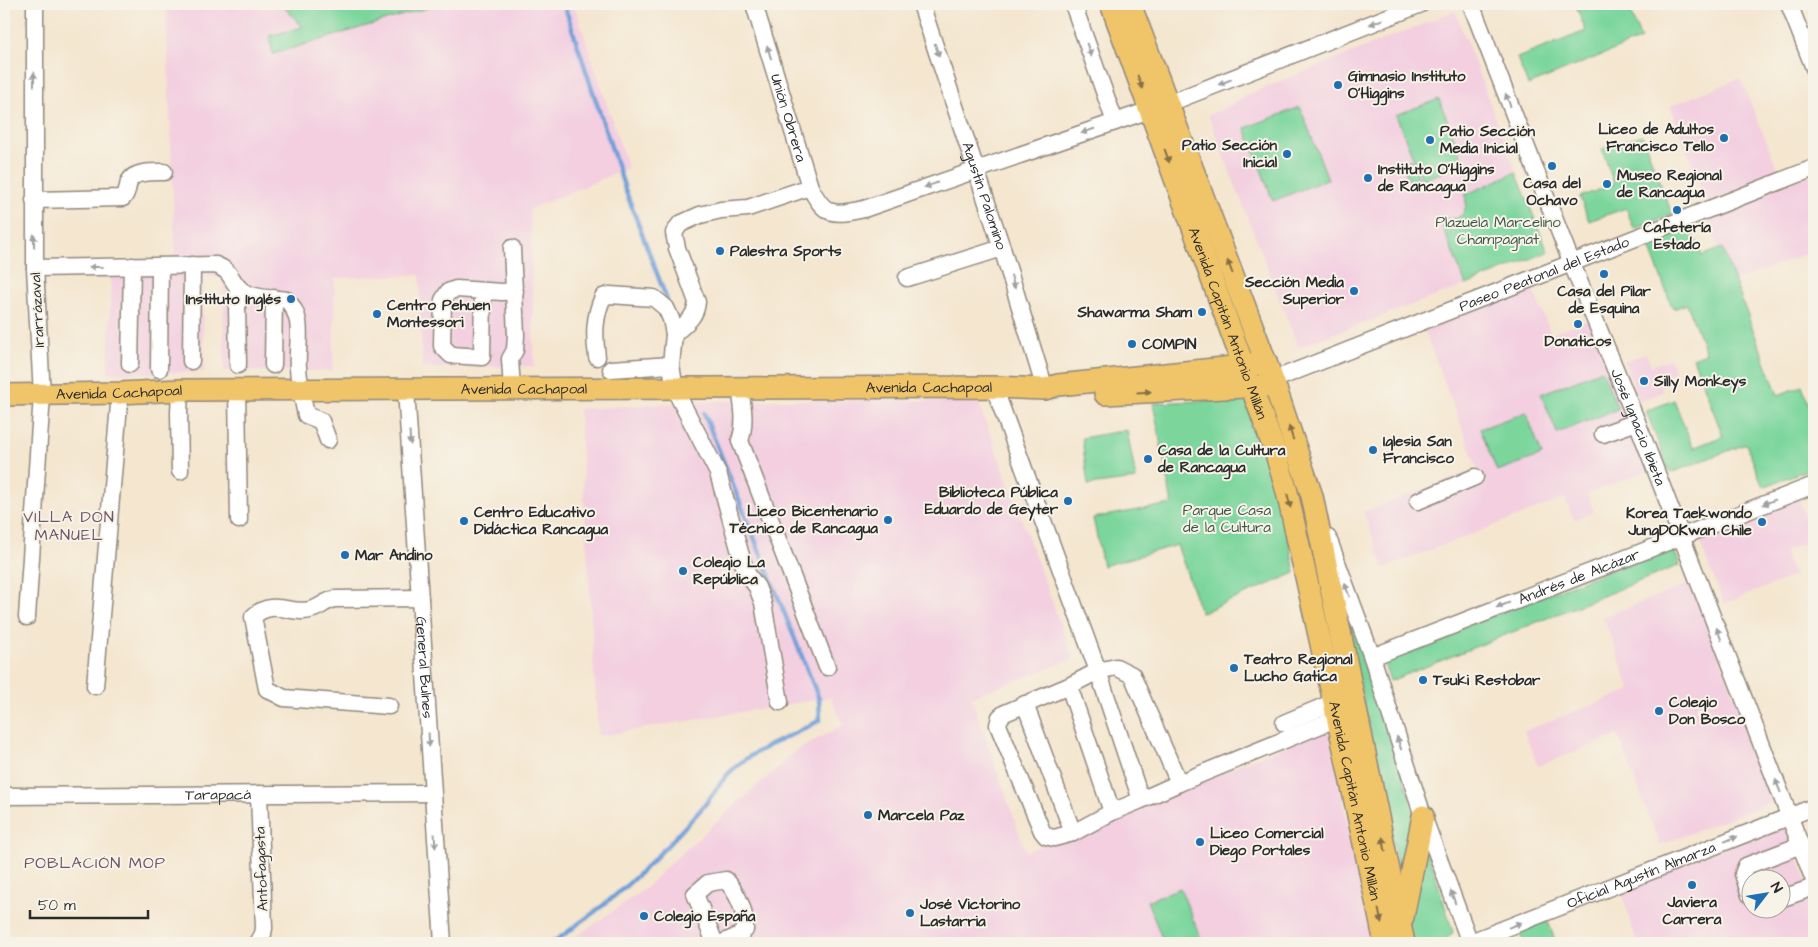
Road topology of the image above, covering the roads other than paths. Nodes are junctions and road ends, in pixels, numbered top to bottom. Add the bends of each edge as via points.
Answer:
1 (35, 4) edge
2 (754, 4) edge
3 (921, 4) edge
4 (1073, 4) edge
5 (1111, 4) edge
6 (1130, 4) edge
7 (1421, 4) edge
8 (1471, 4) edge
9 (1789, 4) edge
10 (1814, 68) edge
11 (1159, 107) junction
12 (1115, 122) junction
13 (1814, 168) edge
14 (977, 169) junction
15 (164, 172) dead end
16 (810, 187) junction
17 (34, 200) junction
18 (512, 248) dead end
19 (1002, 248) junction
20 (1572, 264) junction
21 (192, 265) junction
22 (132, 266) junction
23 (160, 266) junction
24 (35, 268) junction
25 (907, 278) dead end
26 (238, 287) junction
27 (483, 291) junction
28 (515, 291) junction
29 (274, 298) junction
30 (674, 334) junction
31 (482, 357) junction
32 (597, 357) dead end
33 (510, 359) junction
34 (192, 361) dead end
35 (130, 364) dead end
36 (238, 365) dead end
37 (273, 365) dead end
38 (671, 365) junction
39 (1244, 366) junction
40 (159, 369) dead end
41 (611, 369) dead end
42 (1271, 376) junction
43 (1251, 386) junction
44 (994, 387) junction
45 (512, 389) junction
46 (740, 389) junction
47 (1045, 389) junction
48 (180, 390) junction
49 (237, 390) junction
50 (301, 390) junction
51 (406, 390) junction
52 (675, 390) junction
53 (120, 393) junction
54 (4, 395) edge
55 (42, 395) junction
56 (1637, 422) junction
57 (1603, 434) dead end
58 (328, 440) dead end
59 (180, 470) dead end
60 (1475, 477) dead end
61 (1814, 485) edge
62 (1312, 496) junction
63 (1418, 501) dead end
64 (239, 520) dead end
65 (1681, 536) junction
66 (420, 598) junction
67 (27, 617) dead end
68 (1372, 657) junction
69 (827, 667) dead end
70 (1098, 671) junction
71 (95, 686) dead end
72 (1069, 686) junction
73 (780, 702) dead end
74 (1025, 704) junction
75 (389, 706) dead end
76 (1336, 710) junction
77 (1284, 723) dead end
78 (1179, 783) junction
79 (432, 793) junction
80 (259, 794) junction
81 (4, 796) edge
82 (1141, 800) junction
83 (1814, 806) edge
84 (1112, 812) junction
85 (1423, 816) junction
86 (1790, 816) junction
87 (1073, 833) junction
88 (1801, 845) junction
89 (1744, 870) edge
90 (1814, 880) edge
91 (1814, 887) edge
92 (1790, 895) edge
93 (1403, 935) edge
94 (258, 943) edge
95 (443, 943) edge
96 (715, 943) edge
97 (722, 943) edge
98 (1385, 943) edge
99 (1469, 943) edge

17 -> 1 street, Irarrázaval
16 -> 2 street, Unión Obrera
3 -> 14 street, Agustín Palomino
4 -> 12 street
5 -> 11 main road, Avenida Capitán Antonio Millán
6 - 11 main road, Avenida Capitán Antonio Millán
7 -> 11 street
20 -> 8 street, José Ignacio Ibieta
9 - 10 street
11 - 12 street
11 -> 39 main road, Avenida Capitán Antonio Millán
42 -> 11 main road, Avenida Capitán Antonio Millán
12 -> 14 street
13 - 20 street, Paseo Peatonal del Estado
14 -> 16 street, Unión Obrera via 844,214 823,208
14 - 19 street, Agustín Palomino
15 - 17 street via 133,177 124,198
16 - 30 street via 748,208 721,210 680,224 674,233 677,248 697,302 690,320
24 -> 17 street, Irarrázaval
18 - 28 street
19 - 25 street
19 -> 47 street, Agustín Palomino
20 - 42 street, Paseo Peatonal del Estado
20 - 56 street, José Ignacio Ibieta
21 - 23 street
21 - 26 street via 216,265 231,276
21 - 34 street
22 - 23 street
22 -> 24 street
22 - 35 street
23 - 40 street
24 - 55 street, Irarrázaval
26 - 29 street via 249,295
26 - 36 street
27 - 28 street
27 - 31 street
27 - 31 street via 456,289 448,292 443,300 442,346 451,355
28 - 33 street via 515,350
29 - 37 street
29 - 50 street via 287,300 299,322
30 - 32 street via 666,308 654,298 603,297 597,311 594,336
30 - 38 street
31 - 33 street
33 - 45 street
38 - 41 street
38 - 52 street
39 - 42 main road, Avenida Cachapoal
39 - 43 main road, Avenida Capitán Antonio Millán
39 - 47 main road, Avenida Cachapoal
42 - 43 main road, Avenida Cachapoal
62 -> 42 main road, Avenida Capitán Antonio Millán
47 -> 43 main road, Avenida Cachapoal via 1058,397
43 -> 76 main road, Avenida Capitán Antonio Millán via 1287,492
44 - 46 main road, Avenida Cachapoal
44 - 47 main road, Avenida Cachapoal
44 - 70 street
45 - 51 main road, Avenida Cachapoal
45 - 52 main road, Avenida Cachapoal
46 - 52 main road, Avenida Cachapoal
46 - 69 street via 744,415 744,431 740,440
48 - 49 main road, Avenida Cachapoal
48 - 53 main road, Avenida Cachapoal
48 - 59 street
49 - 50 main road, Avenida Cachapoal
49 - 64 street
50 - 51 main road, Avenida Cachapoal
50 - 58 street via 306,415 321,421
51 -> 66 street, General Bulnes
52 - 73 street via 718,473 743,563 763,603
53 - 55 main road, Avenida Cachapoal
53 - 71 street
54 - 55 main road, Avenida Cachapoal
55 - 67 street, Irarrázaval
56 - 57 street
56 - 65 street, José Ignacio Ibieta
60 - 63 street
61 -> 65 street, Andrés de Alcázar
68 -> 62 street, Avenida Capitán Antonio Millán
93 -> 62 main road, Avenida Capitán Antonio Millán
65 -> 68 street, Andrés de Alcázar
86 -> 65 street, José Ignacio Ibieta
66 - 75 street via 335,598 312,610 266,607 253,617 267,689 284,698
66 -> 79 street, General Bulnes
85 -> 68 street, Avenida Capitán Antonio Millán
70 - 72 street
70 - 78 street via 1116,667 1132,675
70 - 82 street
72 - 74 street
72 - 84 street
74 - 87 street
74 - 87 street via 1005,713 998,725 1042,831 1054,838
76 - 77 street
76 - 78 street
76 -> 98 main road, Avenida Capitán Antonio Millán
78 - 82 street
79 - 80 street, Tarapacá
79 -> 95 street, General Bulnes
80 - 81 street, Tarapacá
80 - 94 street, Antofagasta via 264,928
82 - 84 street
83 - 86 street, Oficial Agustín Almarza
84 - 87 street
85 - 93 main road
99 -> 85 street, Avenida Capitán Antonio Millán
86 - 88 street, José Ignacio Ibieta
99 -> 86 street, Oficial Agustín Almarza
88 - 89 street via 1746,866
88 - 90 street, José Ignacio Ibieta
91 - 92 street
96 - 97 street via 695,894 708,883 726,880 734,889 746,920 745,930

